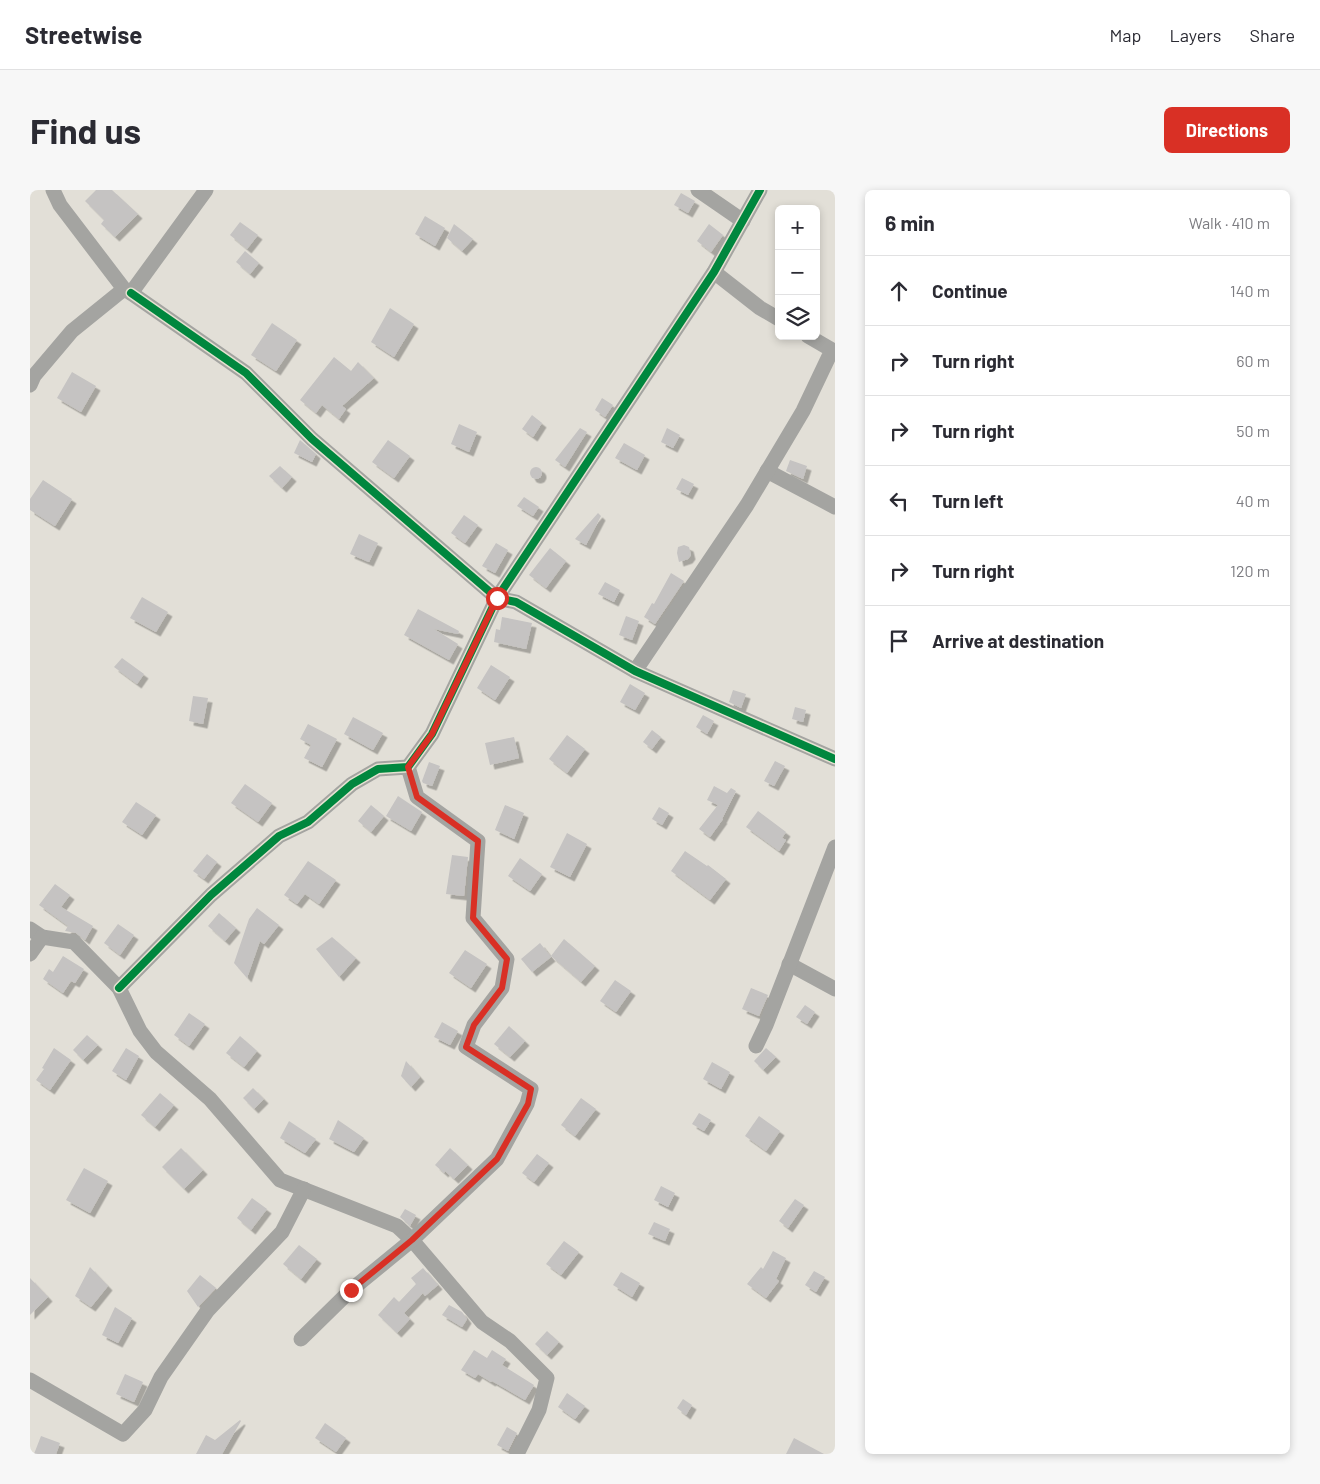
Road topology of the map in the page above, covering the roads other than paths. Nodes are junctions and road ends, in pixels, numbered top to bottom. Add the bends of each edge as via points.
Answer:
1 (53, 190) edge
2 (206, 190) edge
3 (698, 190) edge
4 (760, 190) edge
5 (743, 220) junction
6 (714, 272) junction
7 (128, 291) junction
8 (775, 317) edge
9 (815, 340) edge
10 (30, 385) edge
11 (767, 471) junction
12 (835, 508) edge
13 (497, 598) junction
14 (635, 671) junction
15 (835, 759) edge
16 (408, 767) junction
17 (835, 847) edge
18 (36, 933) edge
19 (30, 954) edge
20 (789, 964) junction
21 (119, 988) junction
22 (835, 989) edge
23 (756, 1046) dead end
24 (304, 1190) junction
25 (412, 1240) junction
26 (301, 1340) dead end
27 (30, 1380) edge
28 (517, 1454) edge

1 - 7 street via 60,205
2 - 7 street
3 - 5 street
4 - 5 street
5 - 6 street
6 - 8 street
6 - 13 street
7 - 10 street via 72,331
7 - 13 street via 246,373 312,439
9 - 11 street via 832,350 803,411
11 - 12 street
11 - 14 street
13 - 14 street via 516,602
13 - 16 street via 432,734
14 - 15 street
16 - 21 street via 378,768 352,784 308,822 279,836 211,895
16 - 25 street via 417,797 478,841 473,918 507,959 502,988 474,1025 466,1047 531,1089 528,1104 497,1159
17 - 20 street
18 - 19 street
18 - 21 street via 74,942
20 - 22 street
20 - 23 street
21 - 24 street via 140,1031 156,1052 210,1099 280,1180
24 - 25 street via 397,1226
24 - 27 street via 282,1232 208,1310 161,1377 145,1410 123,1434
25 - 26 street via 351,1290
25 - 28 street via 482,1322 510,1341 547,1378 538,1410

